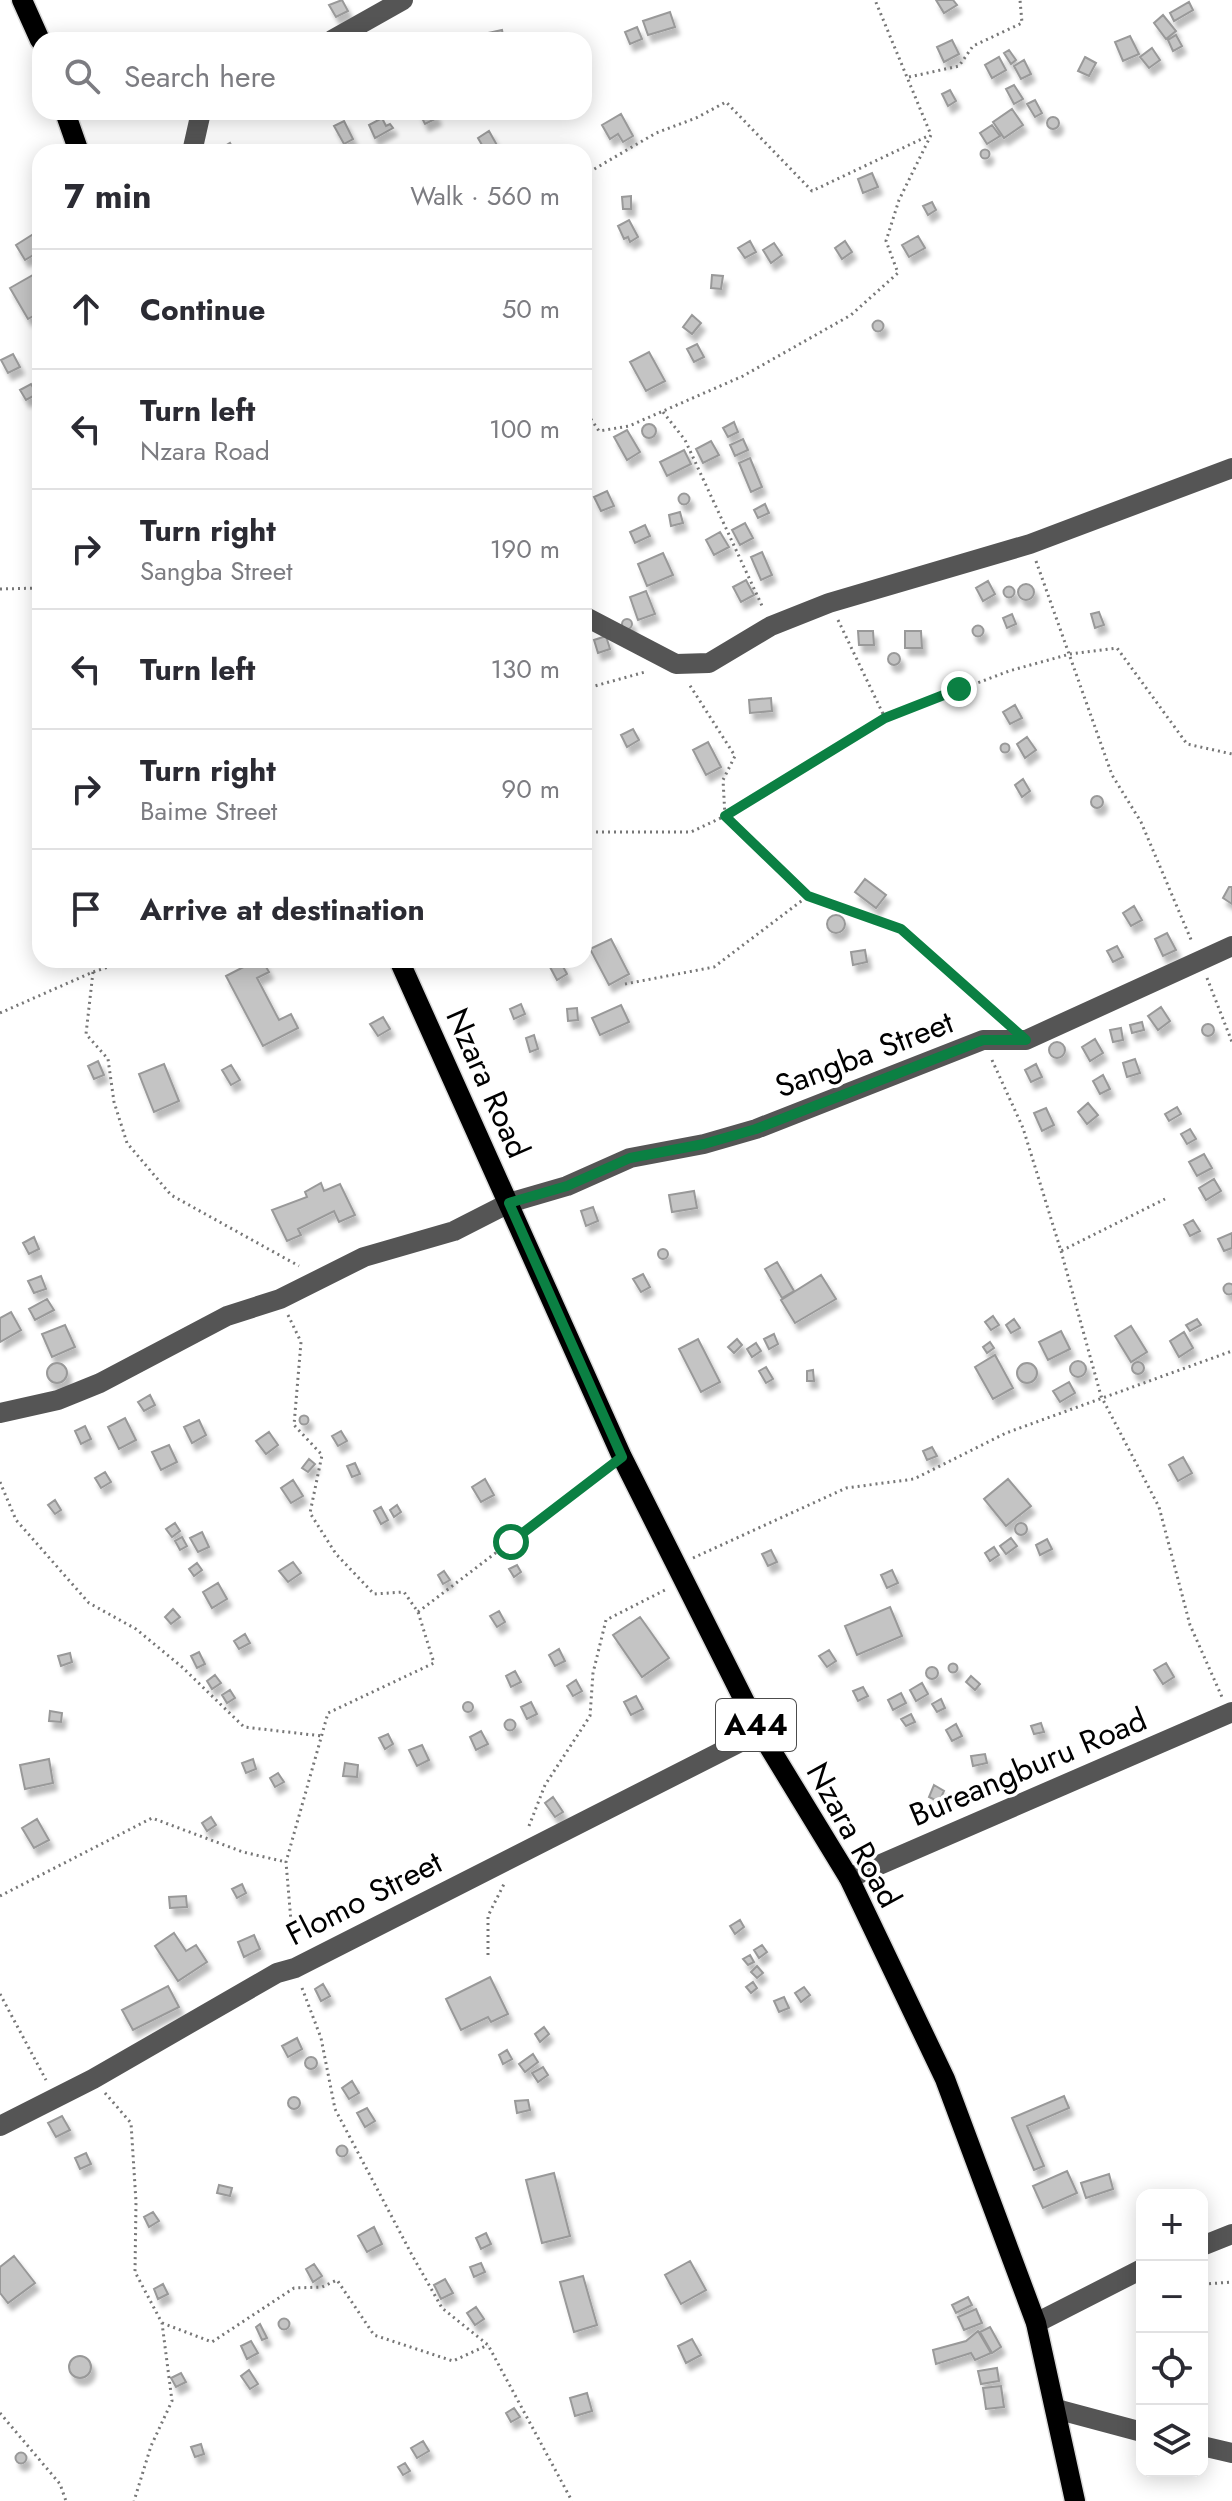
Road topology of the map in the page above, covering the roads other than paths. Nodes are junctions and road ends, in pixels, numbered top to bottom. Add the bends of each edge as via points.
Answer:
1 (22, 0) edge
2 (403, 0) edge
3 (36, 32) edge
4 (346, 32) edge
5 (68, 120) edge
6 (199, 120) edge
7 (76, 144) edge
8 (194, 144) edge
9 (1232, 468) edge
10 (592, 620) edge
11 (1232, 946) edge
12 (403, 968) edge
13 (509, 1203) junction
14 (0, 1413) edge
15 (1230, 1712) edge
16 (760, 1732) junction
17 (849, 1878) junction
18 (0, 2126) edge
19 (1232, 2234) edge
20 (1208, 2244) edge
21 (1136, 2272) edge
22 (1036, 2323) junction
23 (1056, 2409) junction
24 (1136, 2430) edge
25 (1208, 2447) edge
26 (1232, 2453) edge
27 (1075, 2501) edge

1 - 3 main road
2 - 4 street
5 - 7 main road
6 - 8 street
9 - 10 street via 1030,544 829,603 771,626 709,663 676,664
11 - 13 street, Sangba Street via 1026,1040 983,1040 756,1129 630,1158 567,1186
12 - 13 main road, Nzara Road / A44
13 - 14 street, Sangba Street via 454,1231 364,1257 280,1299 227,1316 100,1383 58,1400
13 - 16 main road, Nzara Road / A44 via 622,1457
15 - 17 street, Bureangburu Road
16 - 17 main road, Nzara Road / A44
16 - 18 street, Flomo Street via 277,1973
17 - 22 main road, Nzara Road / A44 via 945,2079
19 - 20 street
21 - 22 street
22 - 23 main road, Nzara Road / A44
23 - 24 street
23 - 27 main road, Nzara Road / A44
25 - 26 street

